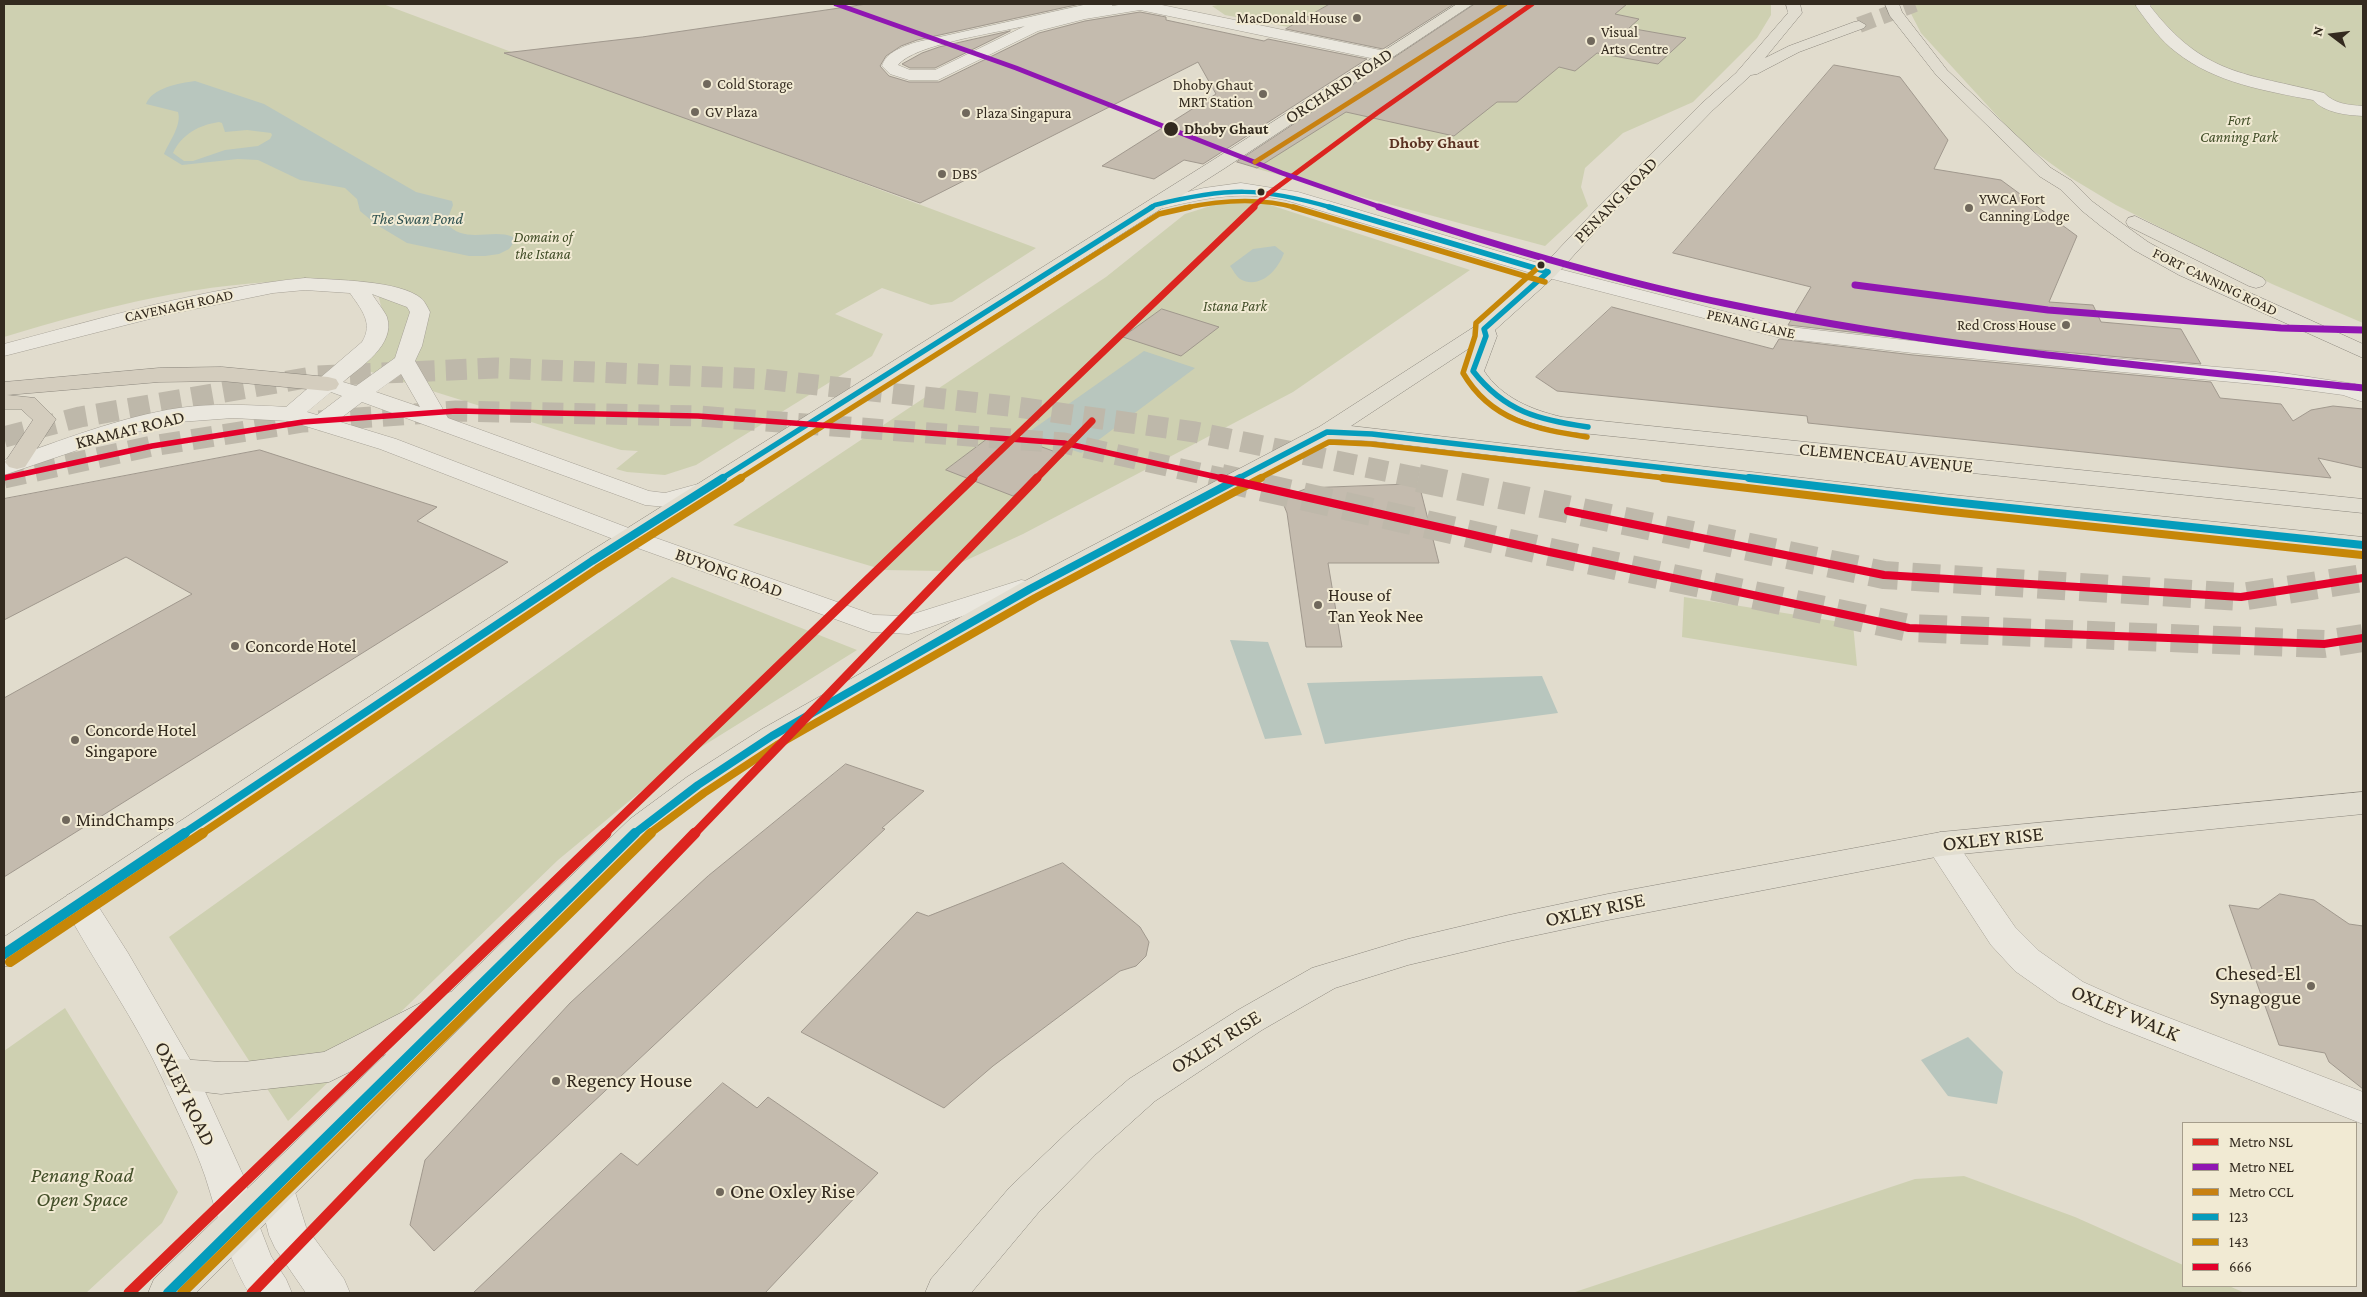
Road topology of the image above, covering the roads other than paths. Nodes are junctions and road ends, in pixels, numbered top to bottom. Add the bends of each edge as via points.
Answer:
1 (1106, 4) edge
2 (1139, 4) edge
3 (1466, 4) edge
4 (1793, 4) edge
5 (1892, 4) edge
6 (2145, 4) edge
7 (1192, 10) edge
8 (1858, 25) tunnel mouth
9 (1385, 56) junction
10 (1742, 76) junction
11 (2363, 111) edge
12 (2060, 182) junction
13 (1155, 205) junction
14 (1548, 272) junction
15 (2269, 288) dead end
16 (358, 289) junction
17 (2295, 301) dead end
18 (1484, 329) junction
19 (2363, 345) edge
20 (4, 350) edge
21 (404, 361) junction
22 (328, 384) junction
23 (4, 388) edge
24 (2363, 394) edge
25 (360, 395) junction
26 (4, 402) edge
27 (291, 414) junction
28 (320, 423) junction
29 (440, 423) junction
30 (1327, 432) junction
31 (1679, 436) junction
32 (10, 465) edge
33 (1679, 469) junction
34 (709, 488) junction
35 (2363, 506) edge
36 (630, 537) junction
37 (2363, 545) edge
38 (1030, 589) junction
39 (2363, 803) edge
40 (1941, 844) junction
41 (79, 904) junction
42 (4, 954) edge
43 (472, 993) junction
44 (179, 1074) junction
45 (2363, 1108) edge
46 (276, 1188) junction
47 (238, 1225) junction
48 (168, 1293) edge
49 (272, 1293) edge
50 (330, 1293) edge
51 (944, 1293) edge

1 - 2 street via 922,44 905,51 890,66 895,71 925,76 946,72 1040,26
2 - 7 street
3 - 9 main road, ORCHARD ROAD
4 - 10 main road, PENANG ROAD via 1795,13
5 - 12 main road, FORT CANNING ROAD via 1895,13 1942,73 2000,131
6 - 11 street via 2143,6 2163,32 2182,50 2224,73 2260,84 2324,92 2320,99
7 - 9 street
8 - 10 main road via 1794,49
9 - 13 main road, ORCHARD ROAD
10 - 14 main road, PENANG ROAD via 1608,207
12 - 15 main road
12 - 19 main road, FORT CANNING ROAD via 2141,246 2186,271
13 - 14 street, PENANG LANE via 1212,191 1261,190 1292,196
13 - 34 main road, ORCHARD ROAD
14 - 18 main road, PENANG ROAD
14 - 24 street, PENANG LANE via 1789,333 2276,379
16 - 20 street, CAVENAGH ROAD via 305,284 273,287 164,309
16 - 21 street, CAVENAGH ROAD via 392,293 414,303 420,312
16 - 22 street via 377,318 376,337 371,346
17 - 19 main road
18 - 30 main road, PENANG ROAD
18 - 31 main road, CLEMENCEAU AVENUE via 1486,336 1472,371 1480,384 1498,400 1537,419 1562,424
21 - 25 street
21 - 29 street
22 - 23 highway via 222,374 159,375
22 - 25 street
22 - 27 street
25 - 28 street
25 - 29 street
26 - 32 highway via 27,403 45,419
27 - 28 street, BUYONG ROAD
27 - 32 street, KRAMAT ROAD via 233,411 179,415 108,432
28 - 36 street, BUYONG ROAD via 388,444
29 - 34 street via 645,498 666,500
30 - 33 main road, CLEMENCEAU AVENUE via 1372,434
30 - 38 main road, PENANG ROAD
31 - 33 main road
31 - 35 main road, CLEMENCEAU AVENUE
33 - 37 main road, CLEMENCEAU AVENUE via 1943,501
34 - 36 main road, ORCHARD ROAD
36 - 38 street, BUYONG ROAD via 871,624 909,625 1021,588
36 - 41 main road, ORCHARD ROAD
38 - 43 main road, PENANG ROAD via 772,736 698,785 641,827
39 - 40 main road, OXLEY RISE
40 - 45 street, OXLEY WALK via 2003,936 2027,961 2071,992
40 - 51 main road, OXLEY RISE via 1509,928 1408,952 1324,978 1250,1020 1142,1090 1024,1200
41 - 42 main road, ORCHARD ROAD
41 - 44 street, OXLEY ROAD
43 - 44 main road via 329,1067 244,1077
43 - 46 main road, PENANG ROAD
44 - 47 street, OXLEY ROAD via 224,1175
46 - 47 main road, PENANG ROAD
46 - 50 street via 289,1235
47 - 48 main road, PENANG ROAD
47 - 49 street, OXLEY ROAD via 256,1268

